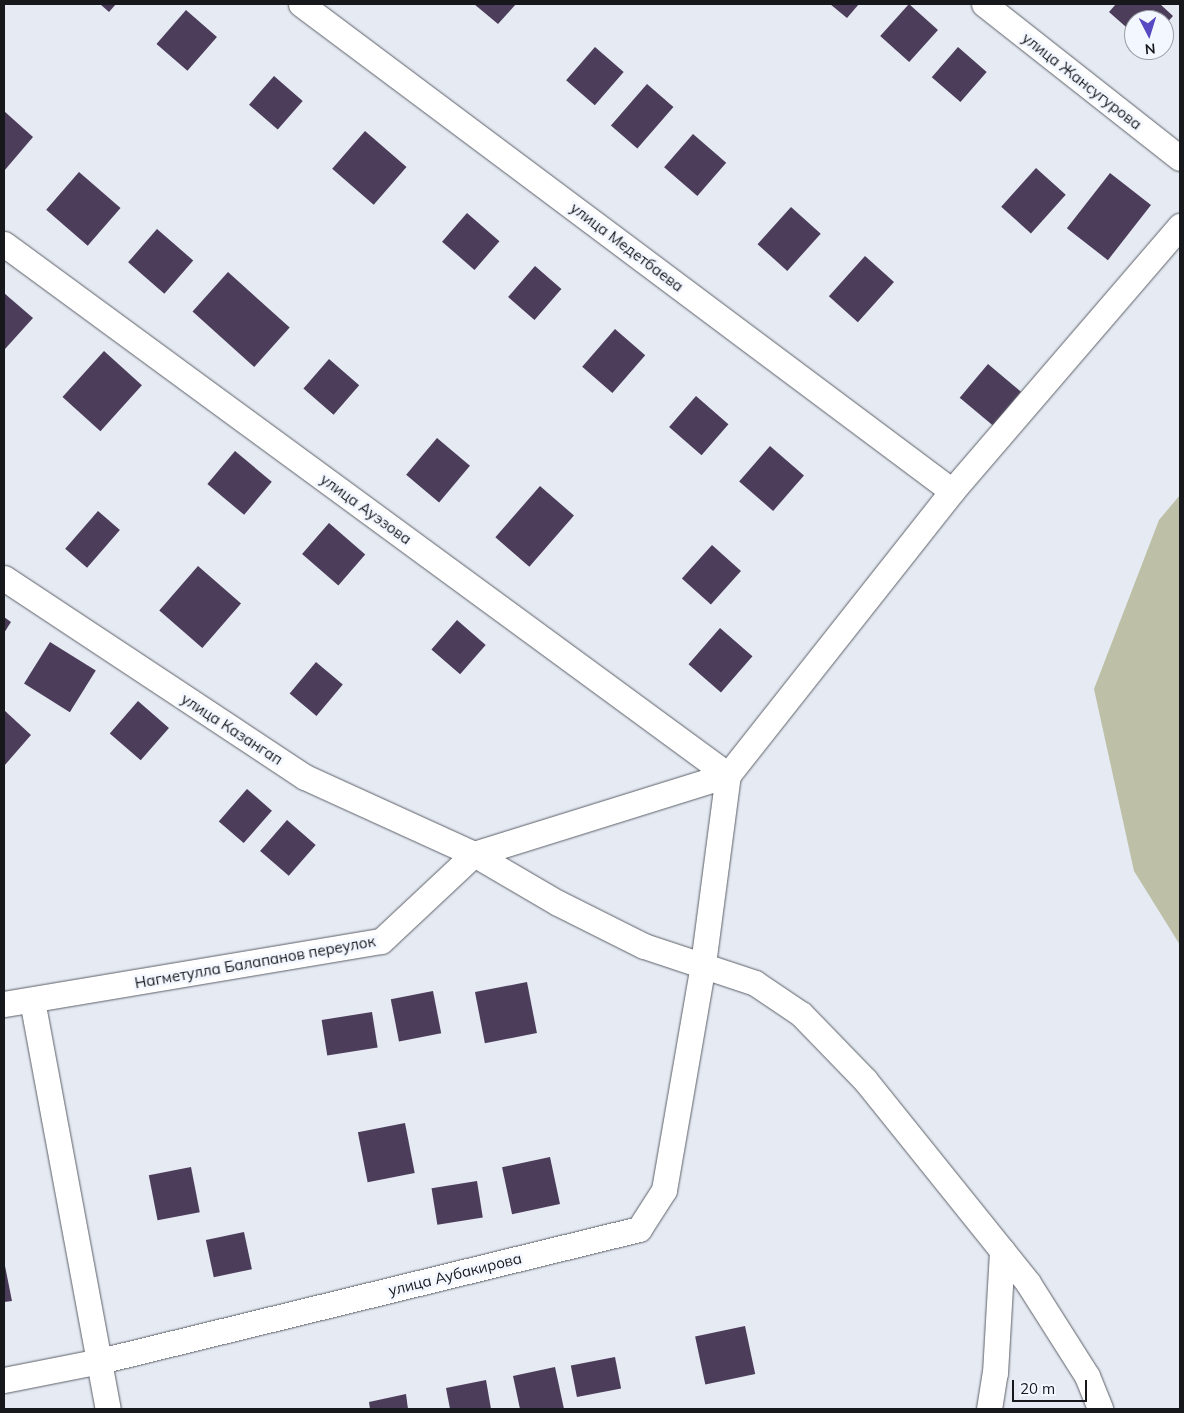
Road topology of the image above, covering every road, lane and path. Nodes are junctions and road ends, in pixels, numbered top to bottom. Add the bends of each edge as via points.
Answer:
1 (301, 4) edge
2 (984, 4) edge
3 (1180, 158) edge
4 (1180, 226) edge
5 (4, 244) edge
6 (952, 491) junction
7 (4, 578) edge
8 (728, 774) junction
9 (474, 854) junction
10 (703, 964) junction
11 (32, 1000) junction
12 (4, 1004) edge
13 (1002, 1250) junction
14 (100, 1361) junction
15 (4, 1380) edge
16 (108, 1409) edge
17 (990, 1409) edge
18 (1100, 1409) edge

1 - 6 street, улица Медетбаева
2 - 3 street, улица Жансугурова
4 - 6 street
5 - 8 street, улица Ауэзова
6 - 8 street
7 - 9 street, улица Казангап via 306,778
8 - 9 street
8 - 10 street, улица Аубакирова
9 - 10 street, улица Казангап via 558,903 644,946
9 - 11 street, Нагметулла Балапанов переулок via 381,941
10 - 13 street, улица Казангап via 756,983 802,1014 864,1080
10 - 14 street, улица Аубакирова via 664,1190 639,1228
11 - 12 street, Нагметулла Балапанов переулок
11 - 14 street
13 - 17 street
13 - 18 street, улица Казангап via 1028,1283 1087,1376
14 - 15 street, улица Аубакирова
14 - 16 street

